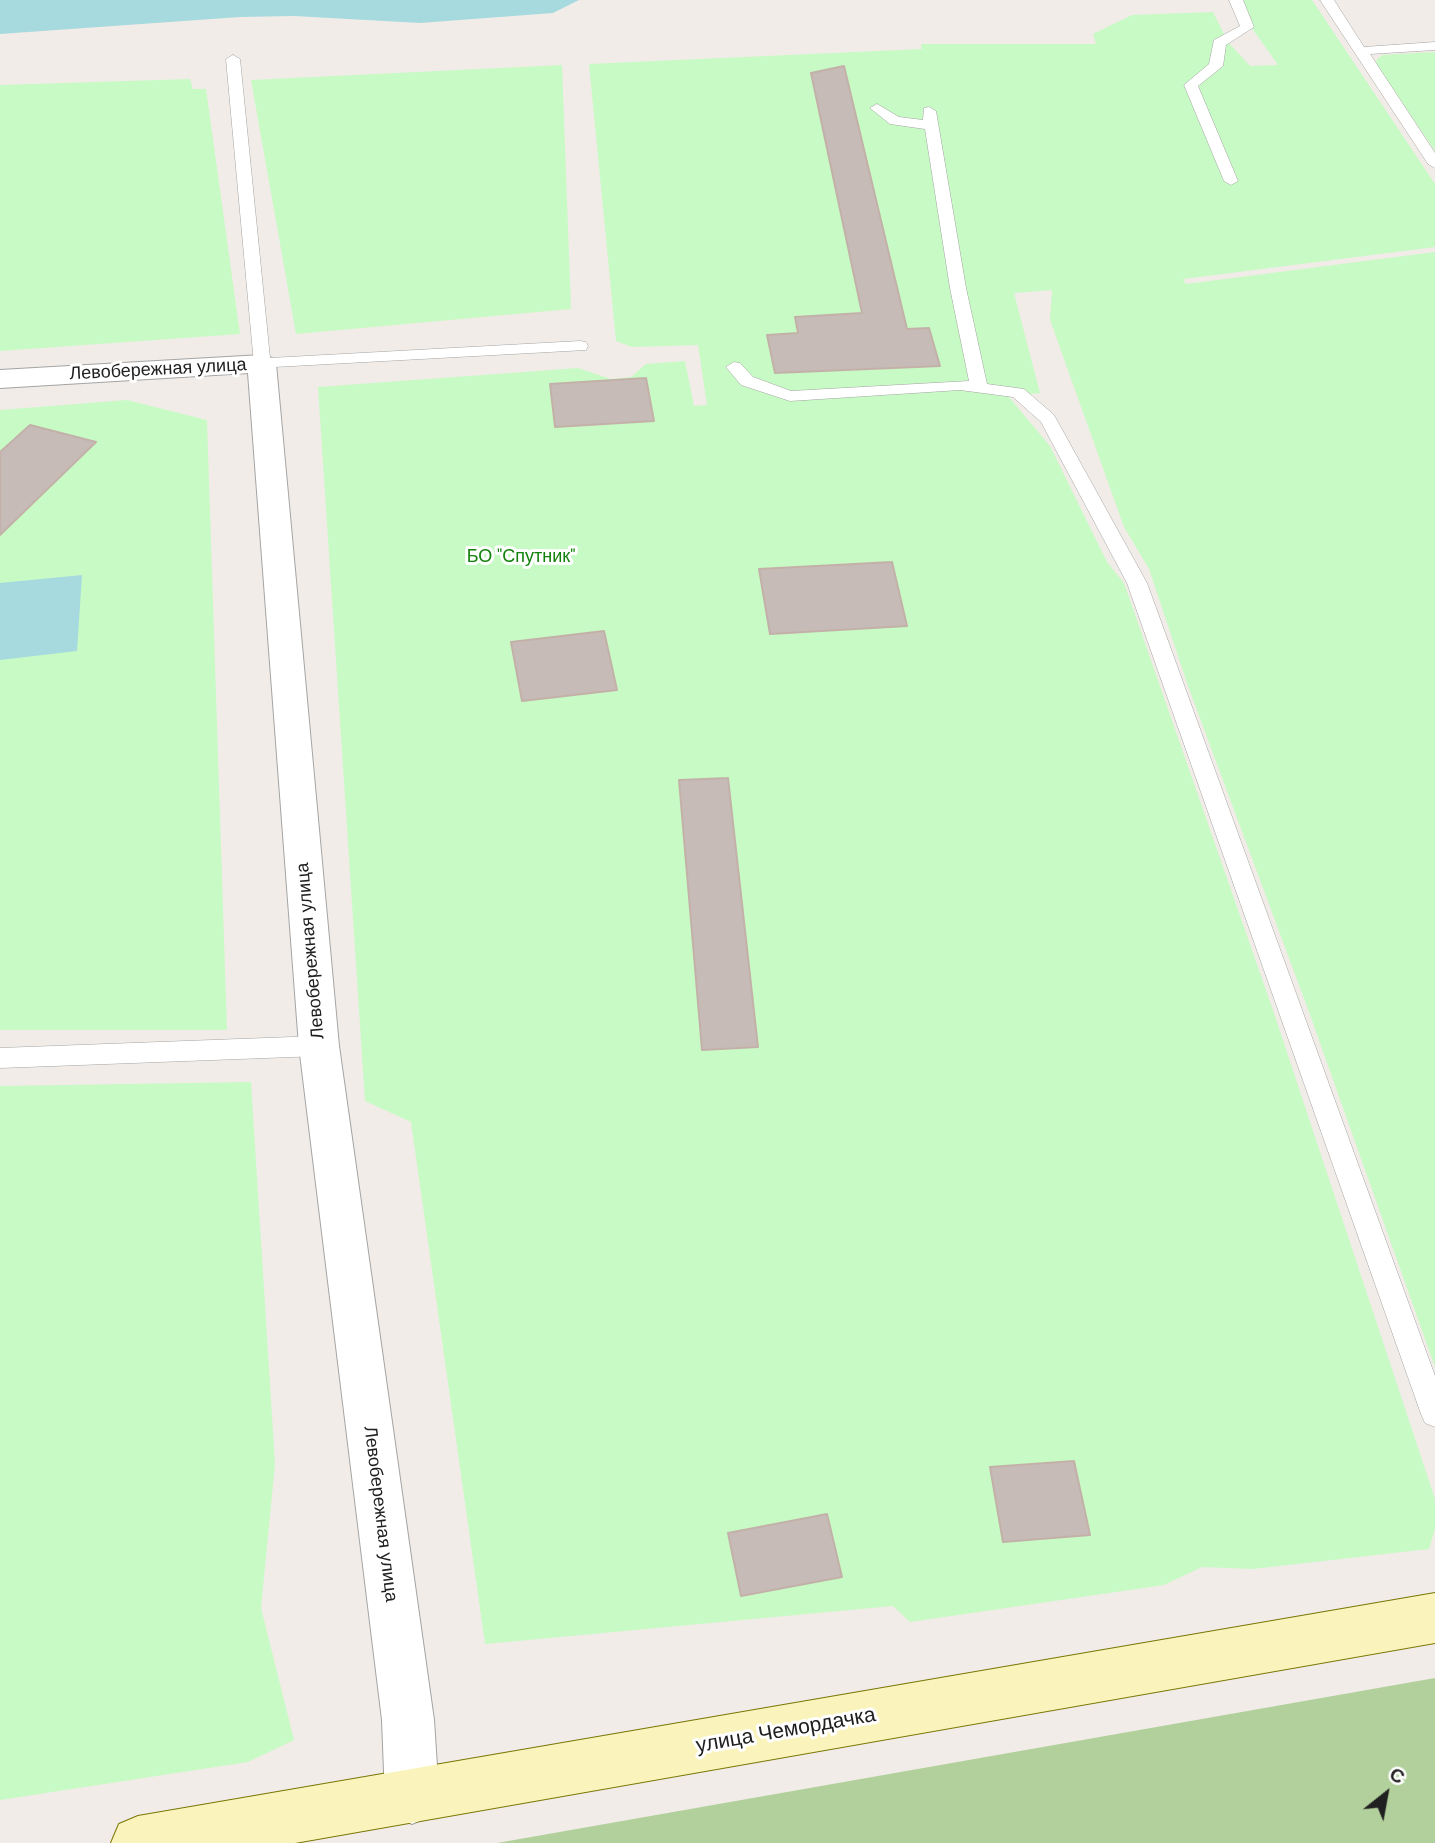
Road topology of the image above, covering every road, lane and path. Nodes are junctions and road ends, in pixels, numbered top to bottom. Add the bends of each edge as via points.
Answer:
1 (1236, 0) edge
2 (1327, 0) edge
3 (1435, 46) edge
4 (1360, 51) junction
5 (233, 59) dead end
6 (877, 107) dead end
7 (930, 118) joint
8 (1435, 164) edge
9 (1231, 181) dead end
10 (580, 346) dead end
11 (262, 364) junction
12 (734, 367) dead end
13 (0, 379) edge
14 (979, 387) junction
15 (319, 1046) junction
16 (0, 1058) edge
17 (1435, 1414) edge
18 (1435, 1618) edge
19 (412, 1797) junction
20 (138, 1843) edge

1 - 9 lane via 1247,27 1219,43 1216,66 1191,85
2 - 4 lane
3 - 4 lane
4 - 8 lane
5 - 11 lane
6 - 7 lane via 895,121
7 - 14 lane
10 - 11 lane
11 - 13 street, Левобережная улица
11 - 15 street, Левобережная улица
12 - 14 lane via 747,381 790,396
14 - 17 lane via 1018,393 1048,419 1137,583
15 - 16 lane
15 - 19 street, Левобережная улица via 408,1720
18 - 19 main road, улица Чемордачка
19 - 20 main road, улица Чемордачка

